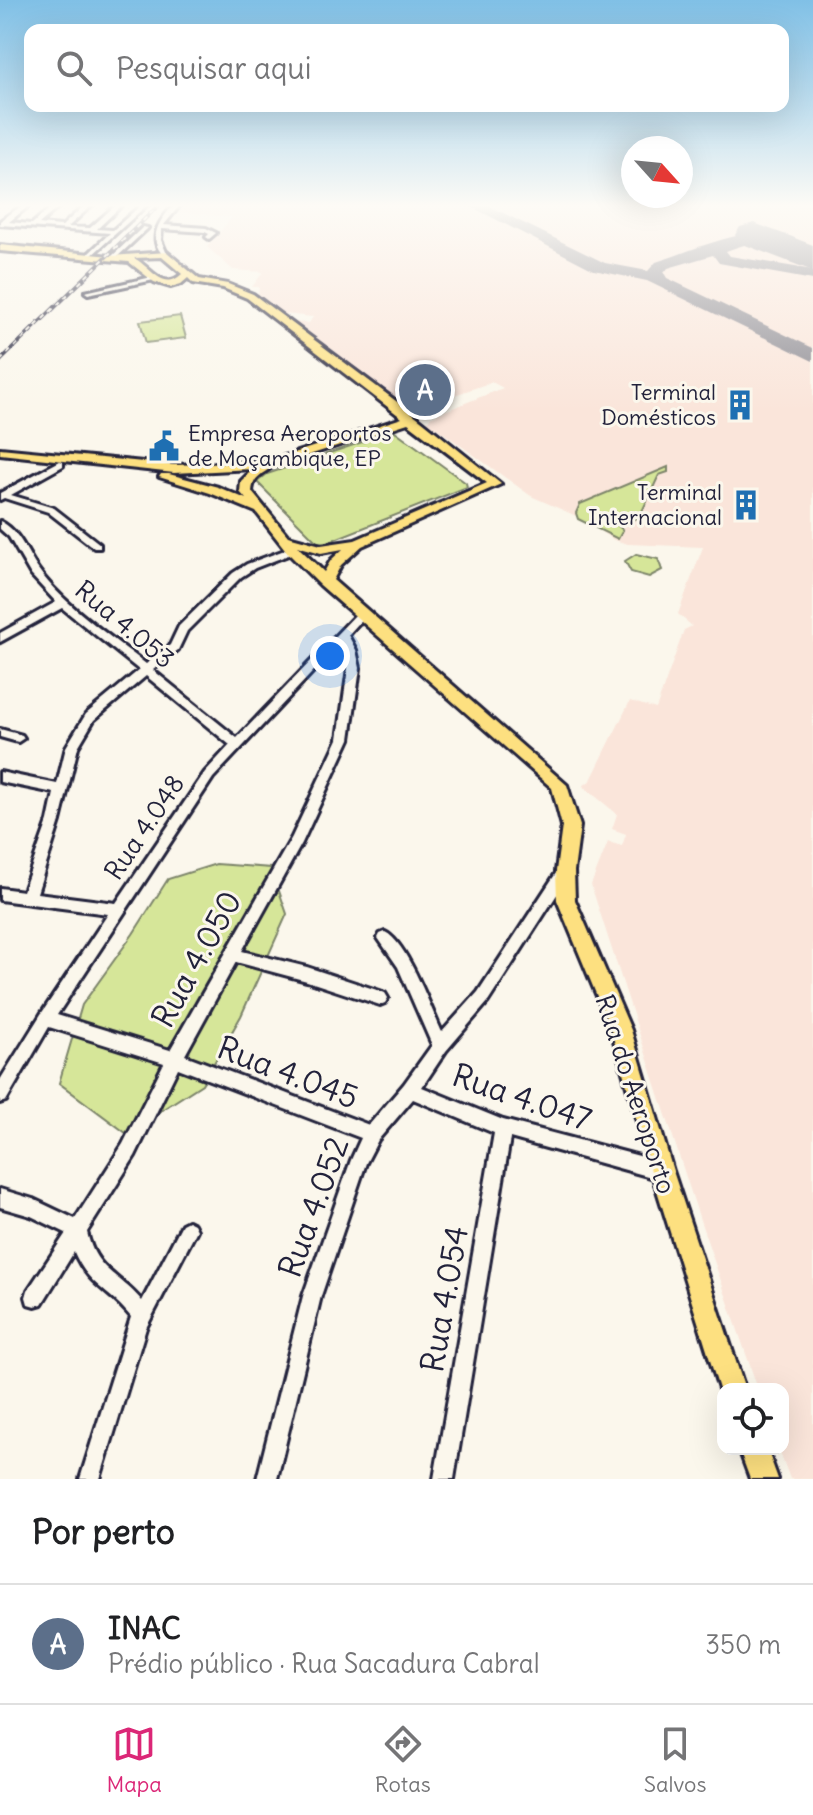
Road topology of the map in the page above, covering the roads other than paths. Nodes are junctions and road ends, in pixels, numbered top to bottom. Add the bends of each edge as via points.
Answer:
1 (150, 273) edge
2 (186, 273) edge
3 (190, 277) junction
4 (152, 279) junction
5 (174, 283) junction
6 (233, 288) junction
7 (88, 292) dead end
8 (412, 418) junction
9 (0, 451) edge
10 (0, 457) edge
11 (60, 464) junction
12 (268, 465) junction
13 (2, 496) edge
14 (257, 509) junction
15 (0, 524) edge
16 (283, 538) junction
17 (358, 543) junction
18 (97, 546) dead end
19 (293, 550) junction
20 (325, 582) junction
21 (63, 603) junction
22 (363, 613) junction
23 (342, 634) junction
24 (0, 638) edge
25 (146, 670) junction
26 (0, 733) edge
27 (18, 738) dead end
28 (237, 744) junction
29 (0, 777) edge
30 (62, 790) junction
31 (565, 871) junction
32 (0, 894) edge
33 (28, 898) junction
34 (118, 909) junction
35 (385, 938) dead end
36 (233, 955) junction
37 (380, 998) dead end
38 (46, 1019) junction
39 (440, 1046) junction
40 (174, 1059) junction
41 (410, 1090) junction
42 (0, 1095) edge
43 (503, 1128) junction
44 (372, 1134) junction
45 (662, 1171) junction
46 (0, 1198) edge
47 (77, 1229) junction
48 (188, 1230) dead end
49 (35, 1297) dead end
50 (140, 1324) junction
51 (730, 1383) edge
52 (755, 1455) edge
53 (90, 1479) edge
54 (267, 1479) edge
55 (444, 1479) edge
56 (764, 1479) edge

1 - 4 main road
2 - 3 main road
3 - 5 main road
3 - 6 main road
4 - 5 main road
4 - 7 street
5 - 6 main road
6 - 8 main road
8 - 12 main road
8 - 17 main road via 495,484
9 - 12 main road via 174,469
10 - 11 main road
11 - 13 street
11 - 14 main road via 187,481
12 - 14 main road via 247,481 246,492
13 - 18 street via 51,510
14 - 16 main road, Rua do Aeroporto
15 - 21 street, Rua 4.053
16 - 17 main road via 321,549
16 - 19 main road, Rua do Aeroporto
17 - 20 main road
19 - 20 main road, Rua do Aeroporto
19 - 25 street via 237,575 183,629 174,647
20 - 22 main road, Rua do Aeroporto
21 - 24 street
21 - 25 street, Rua 4.053
22 - 23 street, Rua 4.048
22 - 31 main road, Rua do Aeroporto via 559,785 571,826
23 - 28 street, Rua 4.048
23 - 36 street, Rua 4.050 via 354,668 344,739
25 - 28 street, Rua 4.053
25 - 30 street via 79,731
26 - 27 street
28 - 34 street, Rua 4.048 via 209,775
29 - 30 street
30 - 33 street
31 - 39 street, Rua 4.052 via 483,997
31 - 45 main road, Rua do Aeroporto via 566,900 621,1030
32 - 33 street
33 - 34 street
34 - 38 street, Rua 4.048
35 - 39 street via 403,963
36 - 37 street
36 - 40 street, Rua 4.050
38 - 40 street, Rua 4.045
38 - 42 street, Rua 4.048
39 - 41 street, Rua 4.052
40 - 44 street, Rua 4.045
40 - 47 street, Rua 4.050 via 129,1150
41 - 43 street, Rua 4.047
41 - 44 street, Rua 4.052
43 - 45 street, Rua 4.047
43 - 55 street, Rua 4.054
44 - 54 street, Rua 4.052 via 312,1296
45 - 51 main road, Rua do Aeroporto
46 - 47 street
47 - 49 street, Rua 4.050
47 - 50 street via 90,1266 136,1308
48 - 50 street
50 - 53 street
52 - 56 main road

